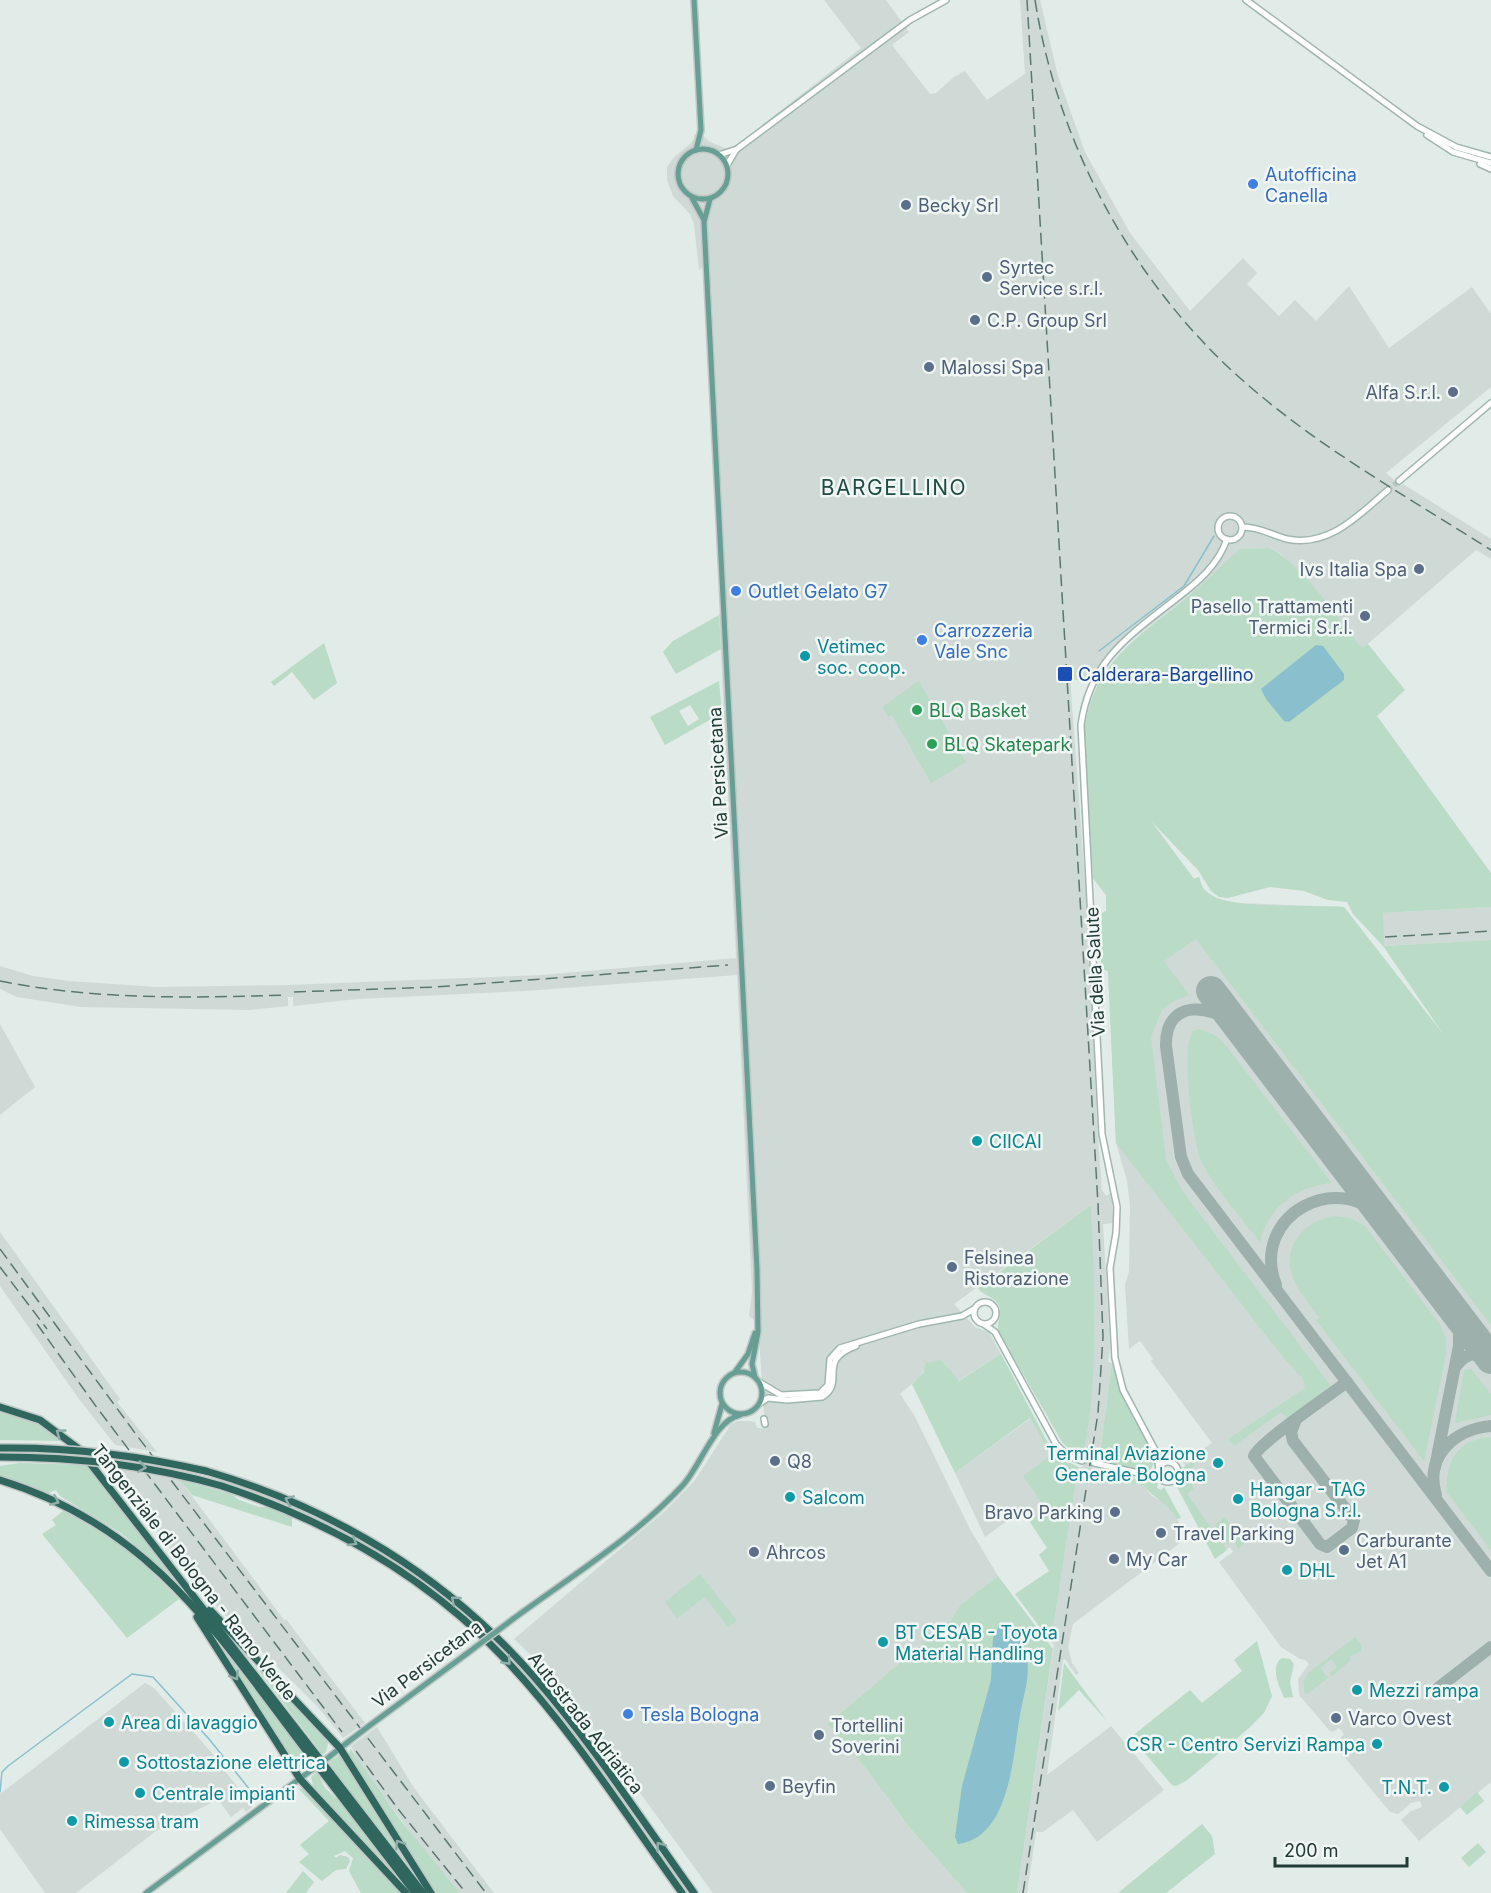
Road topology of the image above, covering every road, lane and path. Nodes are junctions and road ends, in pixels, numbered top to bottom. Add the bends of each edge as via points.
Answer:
1 (694, 0) edge
2 (945, 0) edge
3 (1246, 0) edge
4 (1417, 126) junction
5 (701, 130) junction
6 (1442, 146) junction
7 (737, 149) junction
8 (696, 150) junction
9 (708, 150) junction
10 (719, 154) junction
11 (1491, 157) edge
12 (1491, 163) edge
13 (727, 165) junction
14 (1491, 170) edge
15 (692, 198) junction
16 (710, 199) junction
17 (704, 222) junction
18 (1491, 403) edge
19 (1399, 481) tunnel mouth
20 (1388, 490) tunnel mouth
21 (1243, 527) junction
22 (1227, 539) junction
23 (974, 1309) junction
24 (962, 1316) junction
25 (996, 1318) junction
26 (976, 1321) junction
27 (758, 1323) junction
28 (985, 1325) junction
29 (995, 1332) junction
30 (878, 1337) junction
31 (734, 1373) junction
32 (757, 1379) junction
33 (760, 1403) junction
34 (722, 1404) junction
35 (0, 1407) edge
36 (740, 1415) junction
37 (711, 1443) junction
38 (0, 1448) edge
39 (1156, 1452) junction
40 (0, 1457) edge
41 (1082, 1461) tunnel mouth
42 (1167, 1462) junction
43 (1094, 1463) tunnel mouth
44 (1159, 1470) junction
45 (1147, 1474) junction
46 (1161, 1478) junction
47 (0, 1480) edge
48 (164, 1556) junction
49 (166, 1576) junction
50 (340, 1748) junction
51 (300, 1779) junction
52 (146, 1893) edge
53 (406, 1893) edge
54 (416, 1893) edge
55 (423, 1893) edge
56 (430, 1893) edge
57 (682, 1893) edge
58 (694, 1893) edge

1 - 5 main road
2 - 7 street via 910,20
3 - 4 street
4 - 6 street
4 - 11 street via 1456,147
5 - 8 main road
5 - 9 main road
6 - 12 street via 1467,158
6 - 14 street
7 - 10 street
7 - 13 street
8 - 9 main road
8 - 15 main road via 683,158 677,172 681,187
9 - 10 main road
10 - 13 main road
13 - 16 main road via 727,184
15 - 16 main road
15 - 17 main road, Via Persicetana
16 - 17 main road, Via Persicetana
17 - 27 main road, Via Persicetana
18 - 19 street
20 - 21 street via 1348,524 1321,537 1292,540 1260,528
21 - 22 street, Via della Salute via 1238,538
21 - 22 street via 1237,517 1222,519 1219,530
22 - 39 street, Via della Salute via 1202,578 1123,640 1109,656 1089,691 1081,725 1102,1134 1117,1212 1110,1268 1115,1358 1123,1390
23 - 24 street
23 - 25 street via 981,1302 990,1303
23 - 26 street
24 - 26 street
24 - 30 street
25 - 28 street
25 - 29 street
26 - 28 street
27 - 31 main road, Via Persicetana via 748,1354
27 - 32 main road, Via Persicetana via 752,1364
28 - 29 street
29 - 41 street via 1056,1444
30 - 32 street via 836,1351 829,1362 828,1385 820,1393 781,1395
30 - 33 street via 837,1356 832,1385 822,1397 768,1398
31 - 32 main road via 747,1373
31 - 34 main road via 722,1384
32 - 33 main road via 762,1392
33 - 36 main road via 751,1412
34 - 36 main road
34 - 37 main road, Via Persicetana
48 -> 35 highway, Tangenziale di Bologna - Ramo Verde via 79,1449 40,1420
36 - 37 main road, Via Persicetana via 728,1419
37 - 50 main road, Via Persicetana, bridge via 691,1476 658,1509
58 -> 38 highway, Autostrada Adriatica, bridge via 551,1696 501,1641 459,1603 393,1554 270,1492 206,1471 108,1452
39 - 42 street, Via della Salute
39 - 44 street, Via della Salute
40 -> 57 highway, Autostrada Adriatica, bridge via 117,1463 222,1486 297,1514 352,1541 420,1584 503,1657 546,1706
42 - 44 street
42 - 46 street via 1176,1466 1178,1475 1171,1481
43 - 45 street
44 - 45 street
44 - 46 street
45 - 46 street
47 -> 49 highway, Tangenziale di Bologna - Ramo Verde via 88,1517
48 - 49 highway, Tangenziale di Bologna - Ramo Verde via 316,1760
48 - 50 highway via 246,1650
49 -> 51 highway via 200,1622
50 - 51 main road, Via Persicetana, bridge
56 -> 50 highway
51 - 52 main road, Via Persicetana
51 - 53 highway
54 - 55 highway via 322,1767

